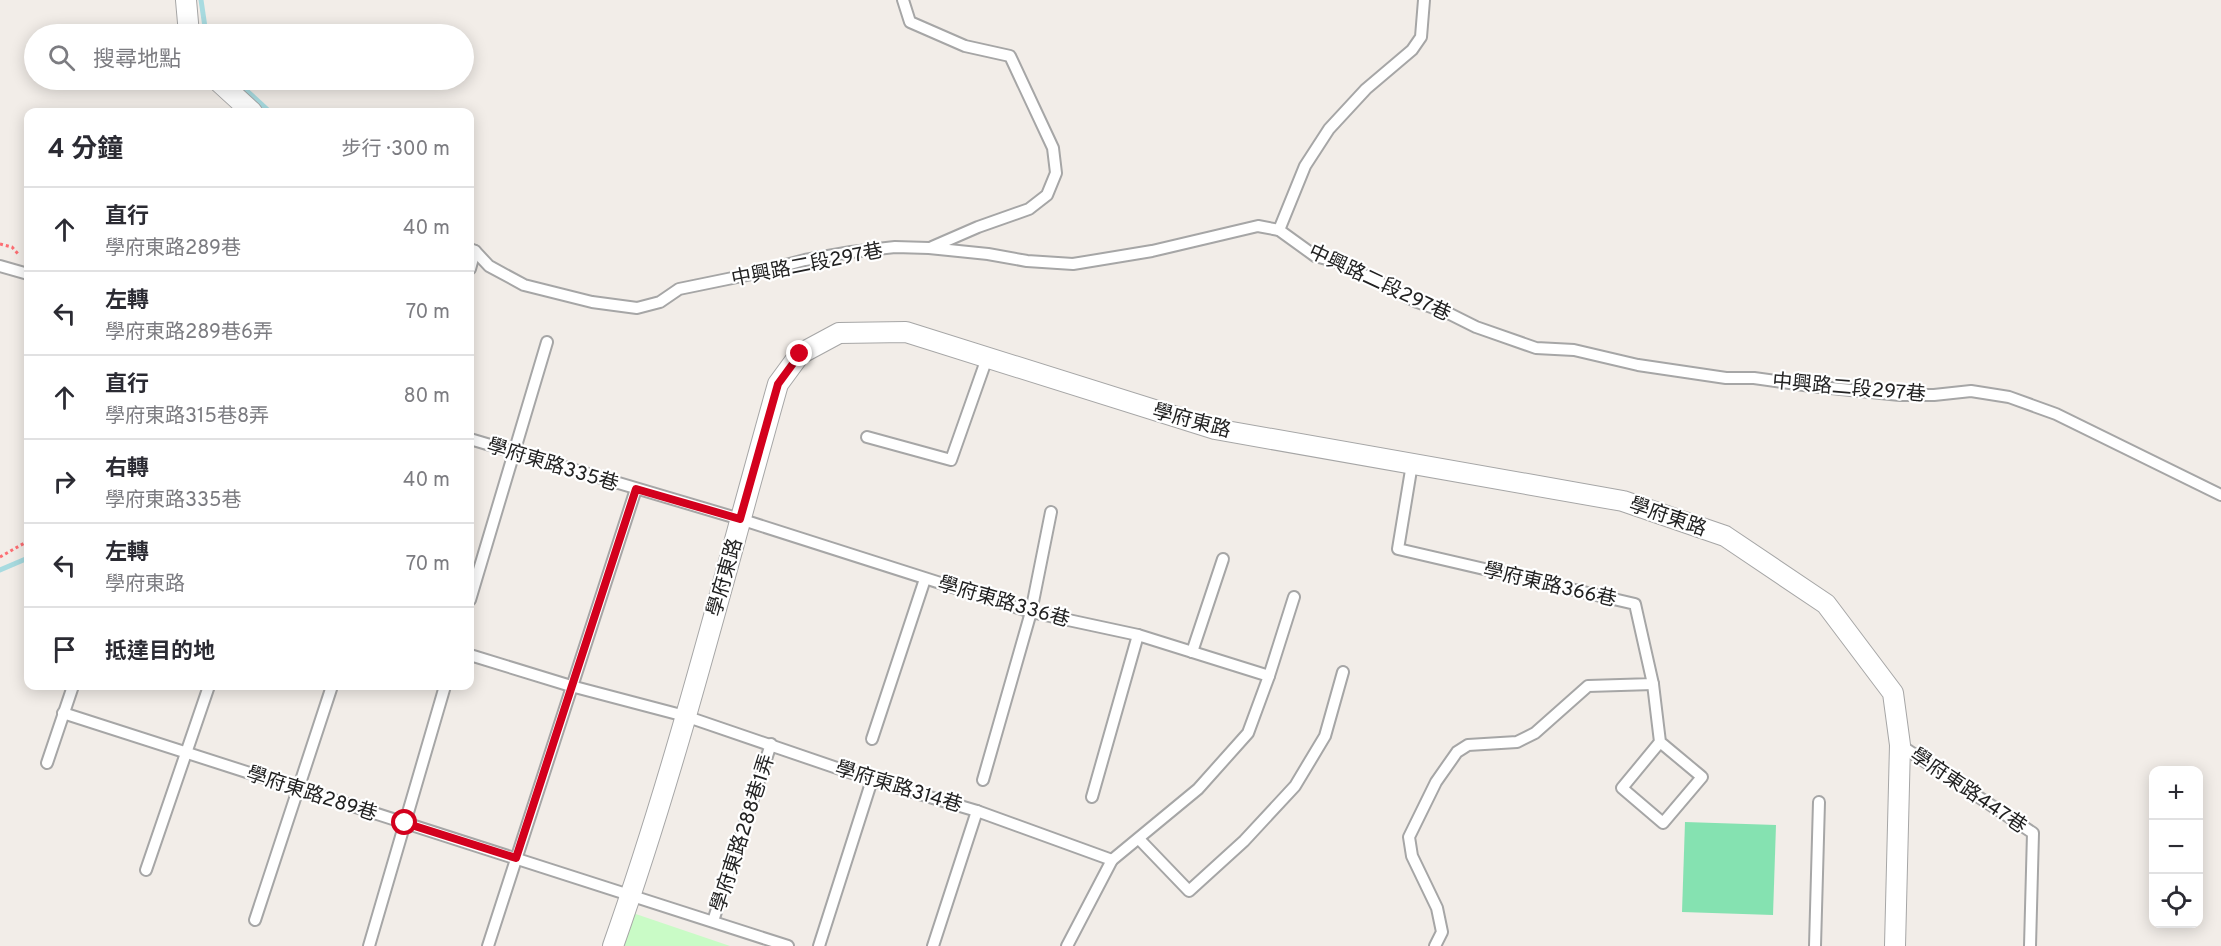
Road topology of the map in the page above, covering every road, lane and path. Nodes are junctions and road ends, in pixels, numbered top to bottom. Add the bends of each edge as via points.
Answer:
1 (186, 0) edge
2 (903, 0) edge
3 (1424, 0) edge
4 (188, 24) edge
5 (228, 90) edge
6 (248, 108) edge
7 (1279, 230) junction
8 (929, 248) junction
9 (474, 252) edge
10 (0, 266) edge
11 (24, 273) edge
12 (547, 342) dead end
13 (987, 358) junction
14 (867, 438) dead end
15 (474, 440) edge
16 (513, 452) junction
17 (1412, 464) junction
18 (636, 489) junction
19 (2221, 495) edge
20 (1052, 512) dead end
21 (740, 519) junction
22 (24, 543) edge
23 (0, 556) edge
24 (1223, 559) dead end
25 (925, 579) junction
26 (474, 586) edge
27 (1294, 597) dead end
28 (1031, 612) junction
29 (1138, 635) junction
30 (1192, 652) junction
31 (474, 656) edge
32 (1343, 672) dead end
33 (1269, 676) junction
34 (1653, 684) junction
35 (571, 686) junction
36 (72, 690) edge
37 (208, 690) edge
38 (331, 690) edge
39 (444, 690) edge
40 (63, 713) junction
41 (686, 716) junction
42 (872, 739) dead end
43 (1660, 742) junction
44 (771, 744) junction
45 (1900, 745) junction
46 (186, 753) junction
47 (46, 764) dead end
48 (872, 780) junction
49 (983, 780) dead end
50 (298, 789) junction
51 (1092, 797) dead end
52 (1819, 802) dead end
53 (977, 811) junction
54 (405, 823) junction
55 (1139, 839) junction
56 (516, 858) junction
57 (1112, 860) junction
58 (146, 870) dead end
59 (630, 896) junction
60 (255, 920) dead end
61 (713, 921) junction
62 (775, 944) edge
63 (369, 946) edge
64 (488, 946) edge
65 (612, 946) edge
66 (788, 946) edge
67 (819, 946) edge
68 (933, 946) edge
69 (1067, 946) edge
70 (1435, 946) edge
71 (1815, 946) edge
72 (1895, 946) edge
73 (2030, 946) edge

1 - 4 street
2 - 8 lane via 910,22 965,46 1010,56 1053,148 1056,173 1047,195 1029,209
3 - 7 lane via 1421,37 1329,129 1305,166
5 - 6 street
7 - 8 lane, 中興路二段297巷 via 1258,226 1152,251 1073,264
7 - 19 lane, 中興路二段297巷 via 1315,256 1338,262 1476,327 1536,348 1574,350 1638,365 1726,378 1900,395 1971,390 2009,397 2056,414
8 - 9 lane, 中興路二段297巷 via 895,247 805,260 679,289 660,302 637,308 592,302 524,285 489,266
10 - 11 lane
12 - 16 lane
13 - 14 lane via 951,460
13 - 17 street, 學府東路 via 1215,429
13 - 21 street, 學府東路 via 906,332 839,333 800,354 778,384
15 - 16 lane, 學府東路335巷
16 - 18 lane, 學府東路335巷
16 - 26 lane
17 - 34 lane, 學府東路366巷 via 1398,549 1635,604
17 - 45 street, 學府東路 via 1623,501 1725,536 1826,604 1893,693
18 - 21 lane, 學府東路335巷
18 - 35 lane
20 - 28 lane
21 - 25 lane, 學府東路336巷
21 - 41 street, 學府東路
22 - 23 path
24 - 30 lane
25 - 28 lane, 學府東路336巷
25 - 42 lane
27 - 33 lane
28 - 29 lane, 學府東路336巷
28 - 49 lane
29 - 30 lane, 學府東路336巷
29 - 51 lane
30 - 33 lane, 學府東路336巷
31 - 35 lane, 學府東路314巷
32 - 55 lane via 1325,736 1295,786 1190,891
33 - 55 lane via 1248,733 1198,789
34 - 43 lane
34 - 70 lane via 1588,686 1535,733 1517,742 1468,745 1456,752 1409,837 1412,856 1437,908 1442,932
35 - 41 lane, 學府東路314巷
35 - 56 lane
36 - 40 lane
37 - 46 lane
38 - 50 lane
39 - 54 lane
40 - 46 lane, 學府東路289巷
40 - 47 lane
41 - 44 lane, 學府東路314巷
41 - 59 street, 學府東路
43 - 43 lane via 1622,788 1664,823 1702,777
44 - 48 lane, 學府東路314巷
44 - 61 lane, 學府東路288巷1弄
45 - 72 street, 學府東路
45 - 73 lane, 學府東路447巷 via 2033,833
46 - 50 lane, 學府東路289巷
46 - 58 lane
48 - 53 lane, 學府東路314巷
48 - 67 lane
50 - 54 lane, 學府東路289巷
50 - 60 lane
52 - 71 lane
53 - 57 lane, 學府東路314巷
53 - 68 lane
54 - 56 lane, 學府東路289巷
54 - 63 lane
55 - 57 lane
56 - 59 lane, 學府東路289巷
56 - 64 lane
57 - 69 lane
59 - 61 lane, 學府東路289巷
59 - 65 street, 學府東路
61 - 62 lane, 學府東路289巷
62 - 66 lane, 學府東路289巷

